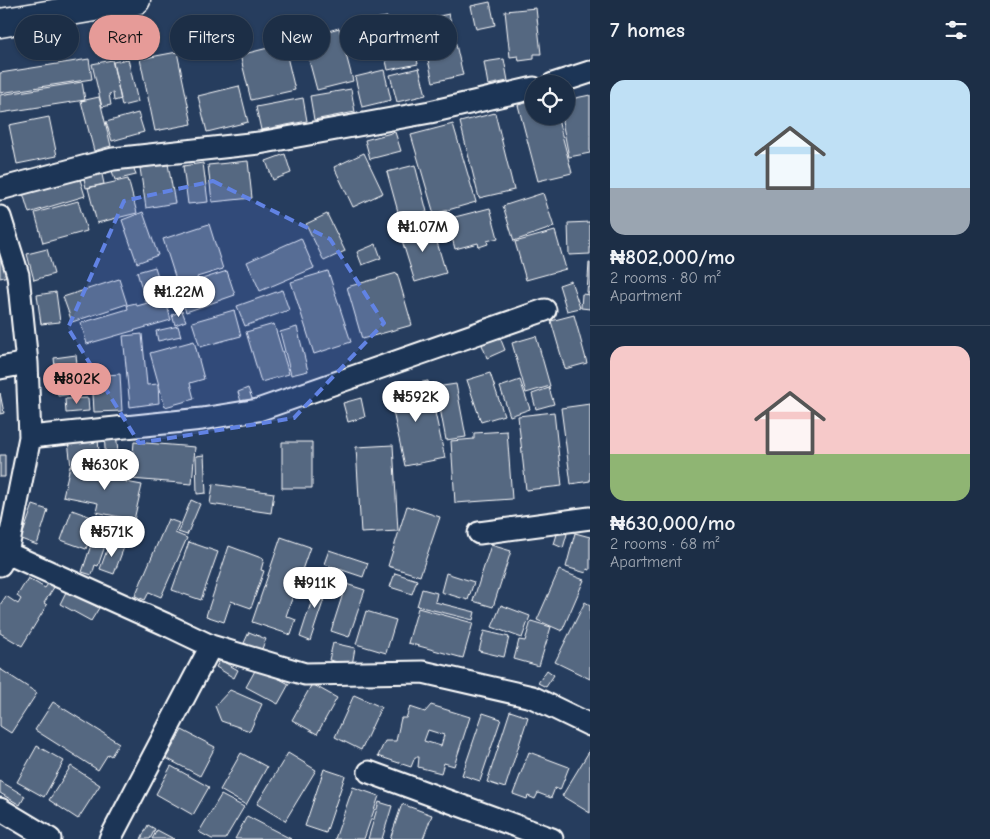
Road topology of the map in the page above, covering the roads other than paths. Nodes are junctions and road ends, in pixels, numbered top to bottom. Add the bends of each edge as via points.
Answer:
1 (136, 0) edge
2 (0, 24) edge
3 (590, 72) edge
4 (575, 77) edge
5 (525, 90) edge
6 (0, 189) edge
7 (0, 217) edge
8 (545, 310) dead end
9 (27, 363) junction
10 (0, 368) edge
11 (30, 436) junction
12 (590, 518) edge
13 (479, 533) dead end
14 (4, 559) edge
15 (211, 646) junction
16 (590, 725) edge
17 (369, 772) dead end
18 (0, 809) edge
19 (50, 839) edge
20 (110, 839) edge
21 (552, 839) edge

1 - 2 street
3 - 4 street
5 - 6 street via 430,112 259,143 113,159
7 - 9 street via 18,275
8 - 11 street via 258,410 202,419
9 - 10 street
9 - 11 street
11 - 14 street
12 - 13 street
14 - 15 street
15 - 16 street via 305,674 423,672 532,697
15 - 20 street
17 - 21 street
18 - 19 street

